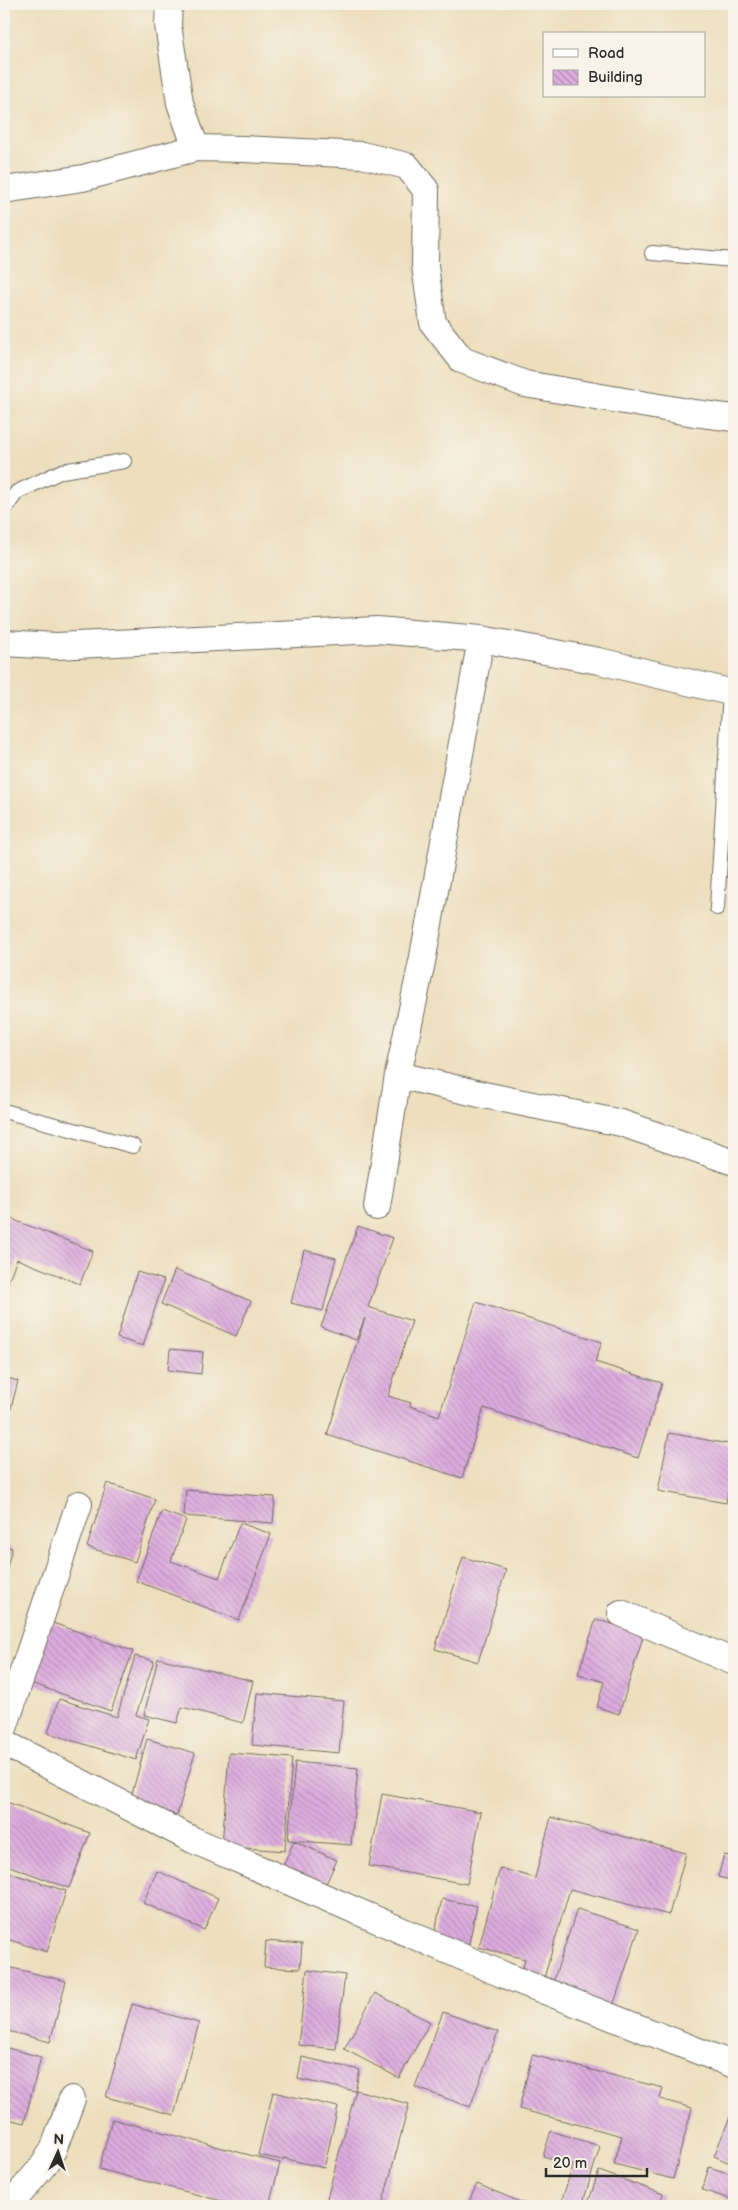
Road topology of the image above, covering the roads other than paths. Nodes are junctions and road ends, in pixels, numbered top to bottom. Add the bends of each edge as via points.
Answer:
1 (168, 4) edge
2 (196, 148) junction
3 (4, 190) edge
4 (652, 253) dead end
5 (734, 260) edge
6 (734, 418) edge
7 (124, 461) dead end
8 (4, 510) edge
9 (481, 639) junction
10 (4, 643) edge
11 (732, 692) edge
12 (717, 908) dead end
13 (398, 1075) junction
14 (4, 1112) edge
15 (133, 1146) dead end
16 (734, 1162) edge
17 (377, 1207) dead end
18 (79, 1504) dead end
19 (621, 1613) dead end
20 (734, 1662) edge
21 (4, 1728) edge
22 (4, 1742) edge
23 (734, 2065) edge
24 (72, 2099) dead end
25 (9, 2206) edge

1 - 2 street via 168,25 180,103
2 - 3 street via 83,178
2 - 6 street via 362,155 407,166 426,190 425,266 433,323 462,360 525,384
4 - 5 lane
7 - 8 lane via 62,472 17,492
9 - 10 street via 377,630 56,646
9 - 11 street via 599,661
9 - 13 street
11 - 12 lane
13 - 16 street via 621,1123
13 - 17 street
14 - 15 lane
18 - 21 street
19 - 20 street
22 - 23 street via 193,1840 504,1975
24 - 25 street via 44,2166

